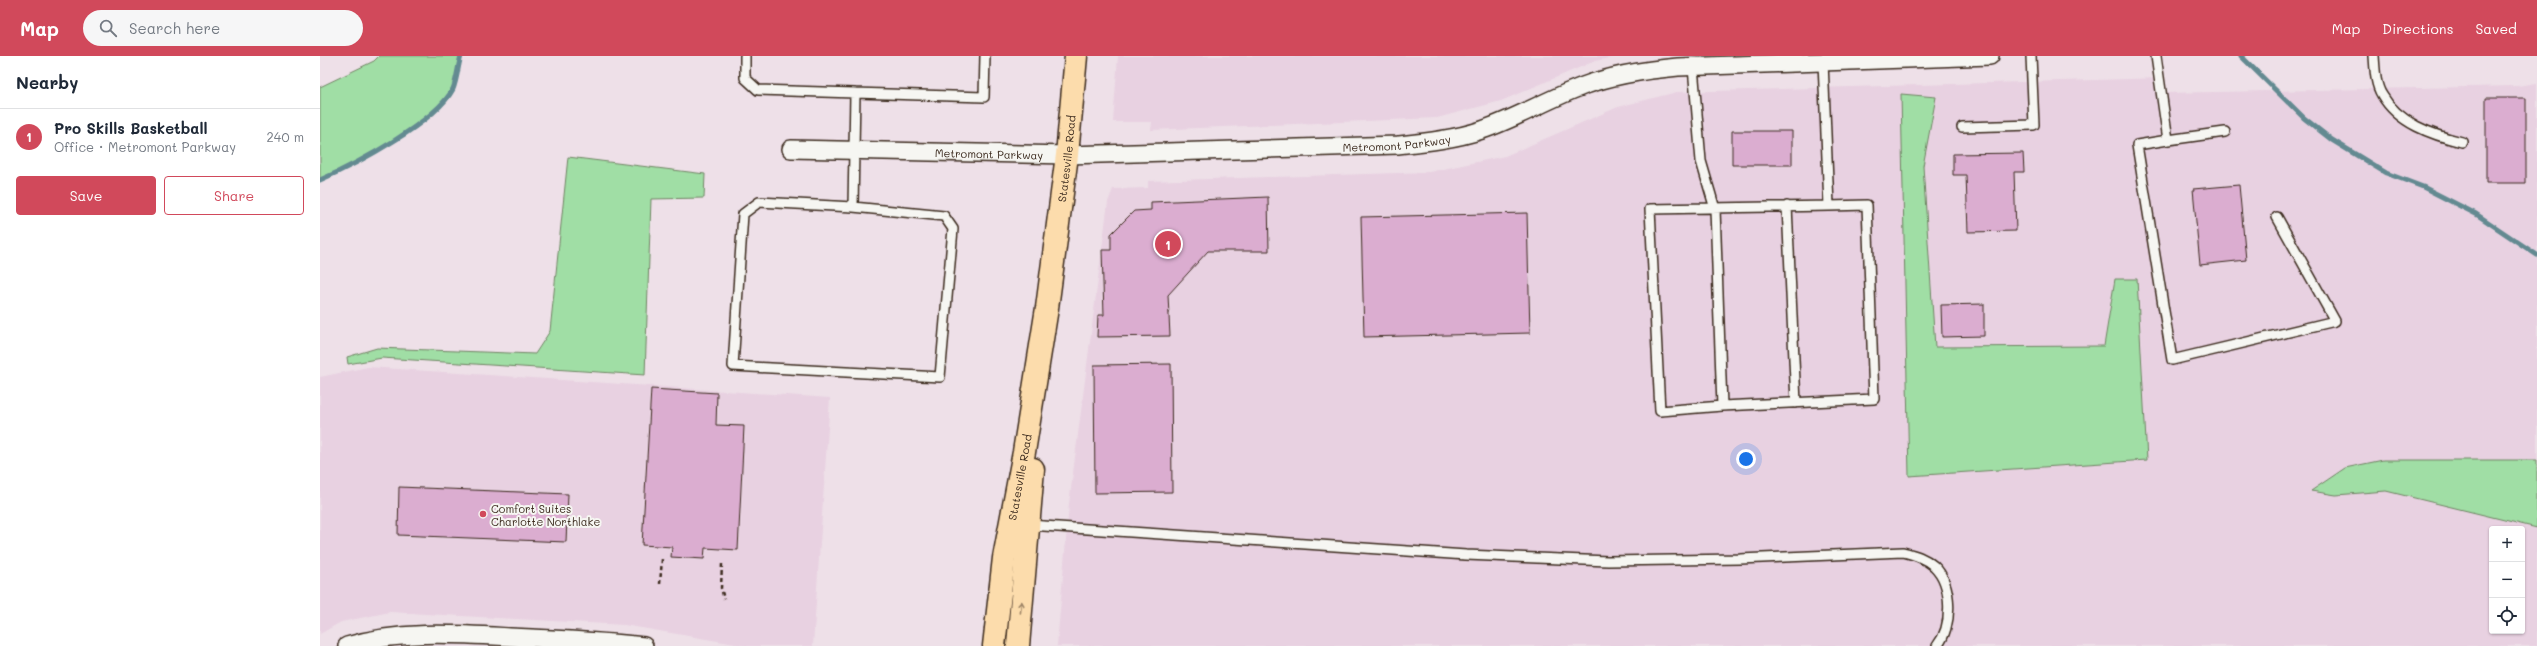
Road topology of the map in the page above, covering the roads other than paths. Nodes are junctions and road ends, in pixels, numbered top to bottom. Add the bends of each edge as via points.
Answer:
1 (745, 56) edge
2 (985, 56) edge
3 (1076, 56) edge
4 (1990, 56) edge
5 (2031, 56) edge
6 (2156, 56) edge
7 (2374, 56) edge
8 (1823, 62) junction
9 (1693, 67) junction
10 (855, 93) junction
11 (1962, 127) dead end
12 (2225, 132) dead end
13 (2168, 140) junction
14 (2462, 142) dead end
15 (791, 149) dead end
16 (855, 150) junction
17 (1067, 155) junction
18 (1787, 206) junction
19 (1829, 206) junction
20 (853, 207) junction
21 (1715, 209) junction
22 (2277, 217) dead end
23 (1047, 308) junction
24 (1796, 403) junction
25 (1722, 406) junction
26 (1028, 525) junction
27 (544, 642) edge
28 (347, 646) edge
29 (644, 646) edge
30 (994, 646) edge
31 (1018, 646) edge
32 (1937, 646) edge

1 - 10 lane via 745,78 758,90
2 - 10 lane via 984,97
3 - 17 main road, Statesville Road
4 - 8 street, Metromont Parkway
5 - 11 lane via 2034,125
6 - 13 lane
7 - 14 lane via 2376,81 2381,95 2395,111 2420,128
8 - 9 street, Metromont Parkway
8 - 19 lane
9 - 17 street, Metromont Parkway via 1646,70 1610,77 1582,86 1482,130 1450,139 1398,145
9 - 21 lane via 1701,161
10 - 16 lane
12 - 13 lane
13 - 22 lane via 2137,145 2172,360 2335,321
15 - 16 street, Metromont Parkway
16 - 17 street, Metromont Parkway
16 - 20 lane
17 - 23 main road, Statesville Road
18 - 19 lane
18 - 21 lane
18 - 24 lane
19 - 24 lane via 1867,205 1874,399
20 - 20 lane via 759,202 743,214 734,366 940,377 954,228 944,216
21 - 25 lane
21 - 25 lane via 1650,209 1660,411
23 - 26 main road, Statesville Road
23 - 30 main road, Statesville Road via 1004,558
24 - 25 lane
31 -> 26 main road, Statesville Road
26 - 32 lane via 1308,542 1466,555 1608,561 1740,559 1903,552 1918,556 1934,566 1943,580 1948,599 1948,618 1943,639
27 - 28 street via 437,634 371,639
27 - 29 street via 598,641

